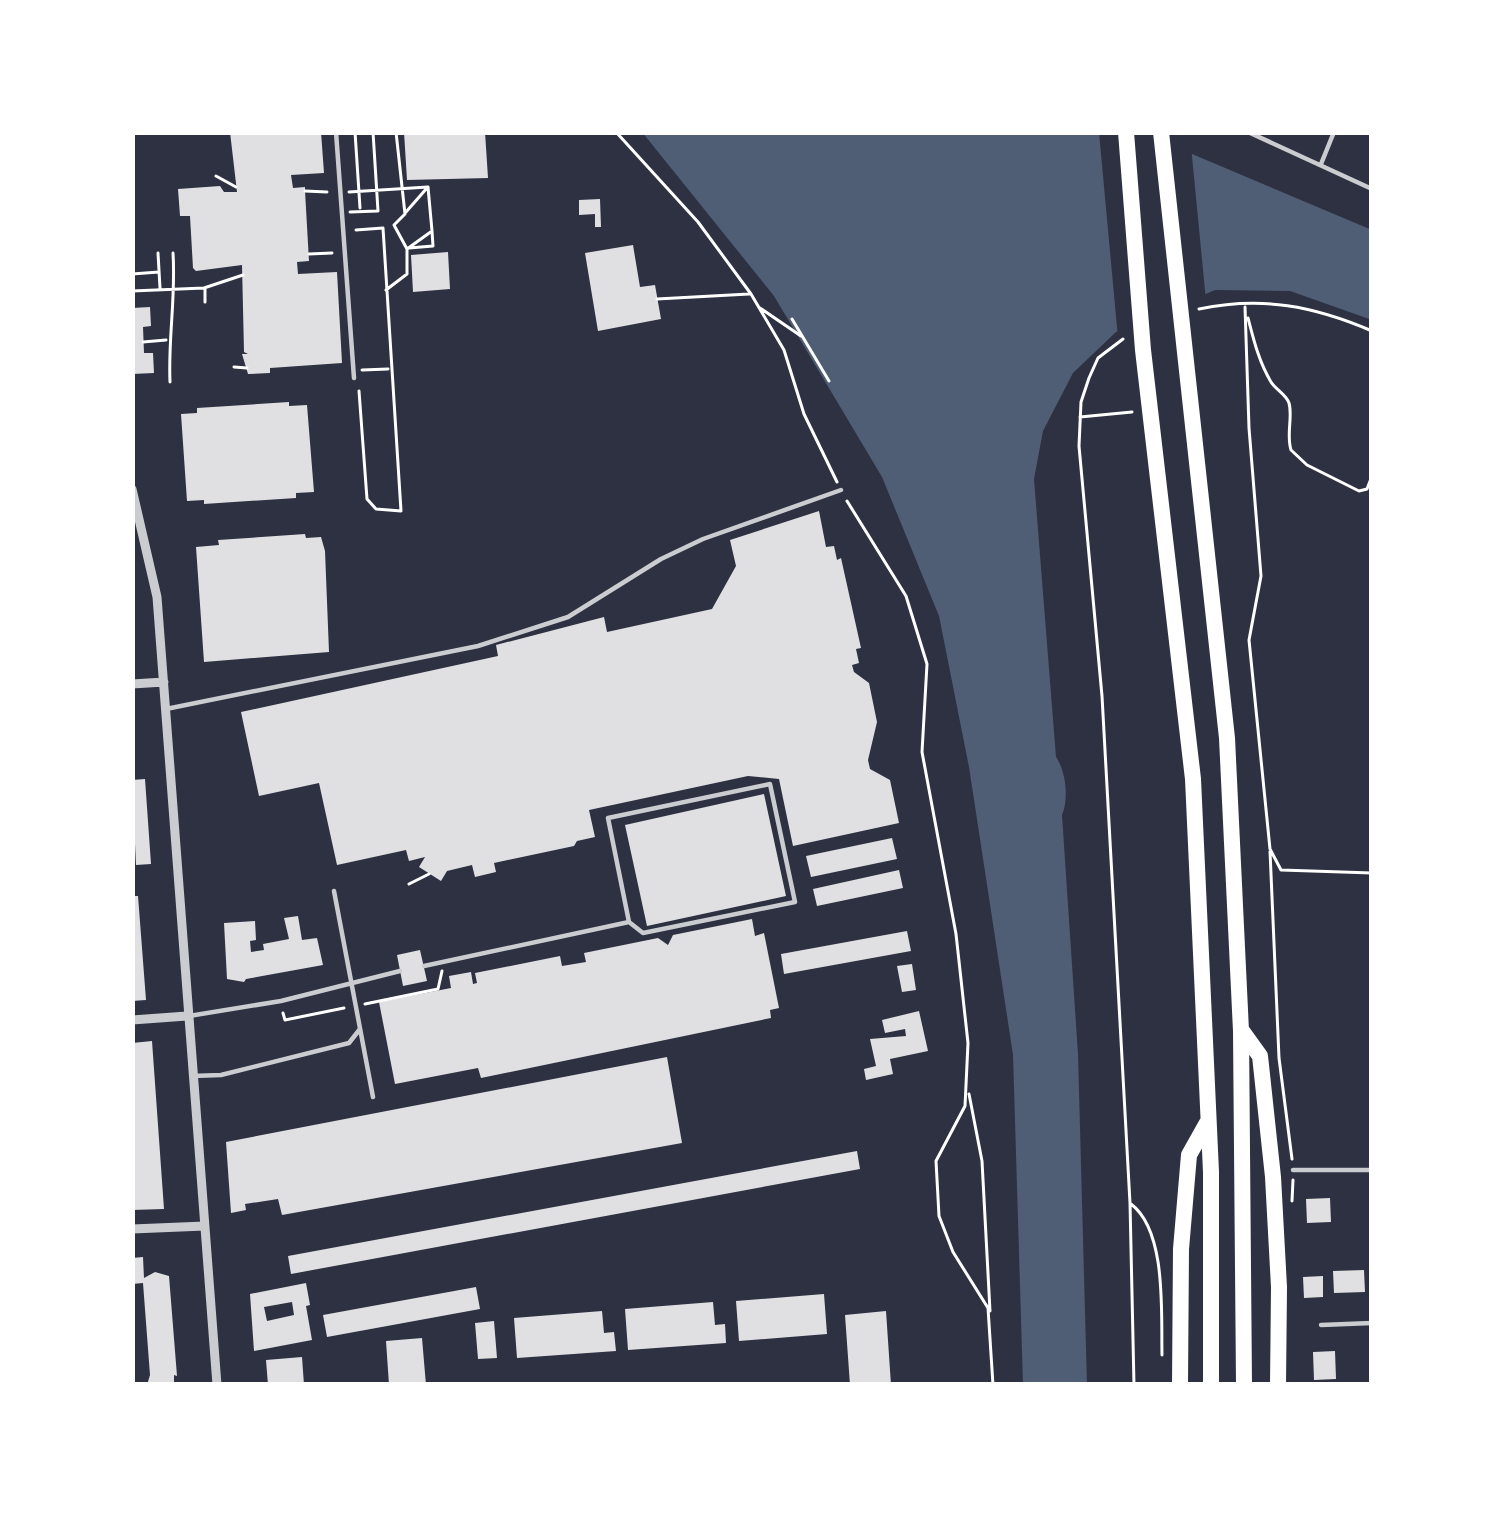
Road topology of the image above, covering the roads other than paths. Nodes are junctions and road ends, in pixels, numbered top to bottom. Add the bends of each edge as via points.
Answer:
1 (336, 132) edge
2 (1126, 132) edge
3 (1161, 132) edge
4 (1248, 132) edge
5 (1334, 132) edge
6 (1321, 164) junction
7 (1372, 189) edge
8 (354, 374) road end
9 (132, 489) edge
10 (841, 490) road end
11 (137, 525) edge
12 (164, 682) junction
13 (132, 684) edge
14 (166, 709) junction
15 (334, 891) dead end
16 (629, 922) junction
17 (424, 966) dead end
18 (400, 971) dead end
19 (352, 985) junction
20 (188, 1016) junction
21 (132, 1020) edge
22 (360, 1029) junction
23 (1241, 1031) junction
24 (192, 1076) junction
25 (373, 1097) dead end
26 (1208, 1123) junction
27 (1372, 1169) edge
28 (1293, 1171) road end
29 (205, 1226) junction
30 (132, 1228) edge
31 (1372, 1322) edge
32 (1322, 1325) dead end
33 (217, 1385) edge
34 (1180, 1385) edge
35 (1210, 1385) edge
36 (1244, 1385) edge
37 (1278, 1385) edge

1 - 8 lane
2 - 26 highway via 1140,342 1193,779
3 - 23 highway via 1227,738
4 - 6 lane
5 - 6 lane
6 - 7 lane
9 - 11 street
10 - 14 lane via 661,559 568,617 478,646
11 - 12 street via 158,597
12 - 13 street
12 - 14 street
14 - 20 street
15 - 19 lane
16 - 16 lane via 643,933 795,902 770,784 608,818
16 - 17 lane
18 - 19 lane
19 - 20 lane
19 - 22 lane
20 - 21 street
20 - 24 street
22 - 24 lane via 349,1043
22 - 25 lane
23 - 36 highway
23 - 37 highway via 1260,1057 1273,1177
24 - 29 street
26 - 34 highway via 1189,1155
26 - 35 highway
27 - 28 lane
29 - 30 street
29 - 33 street
31 - 32 lane

